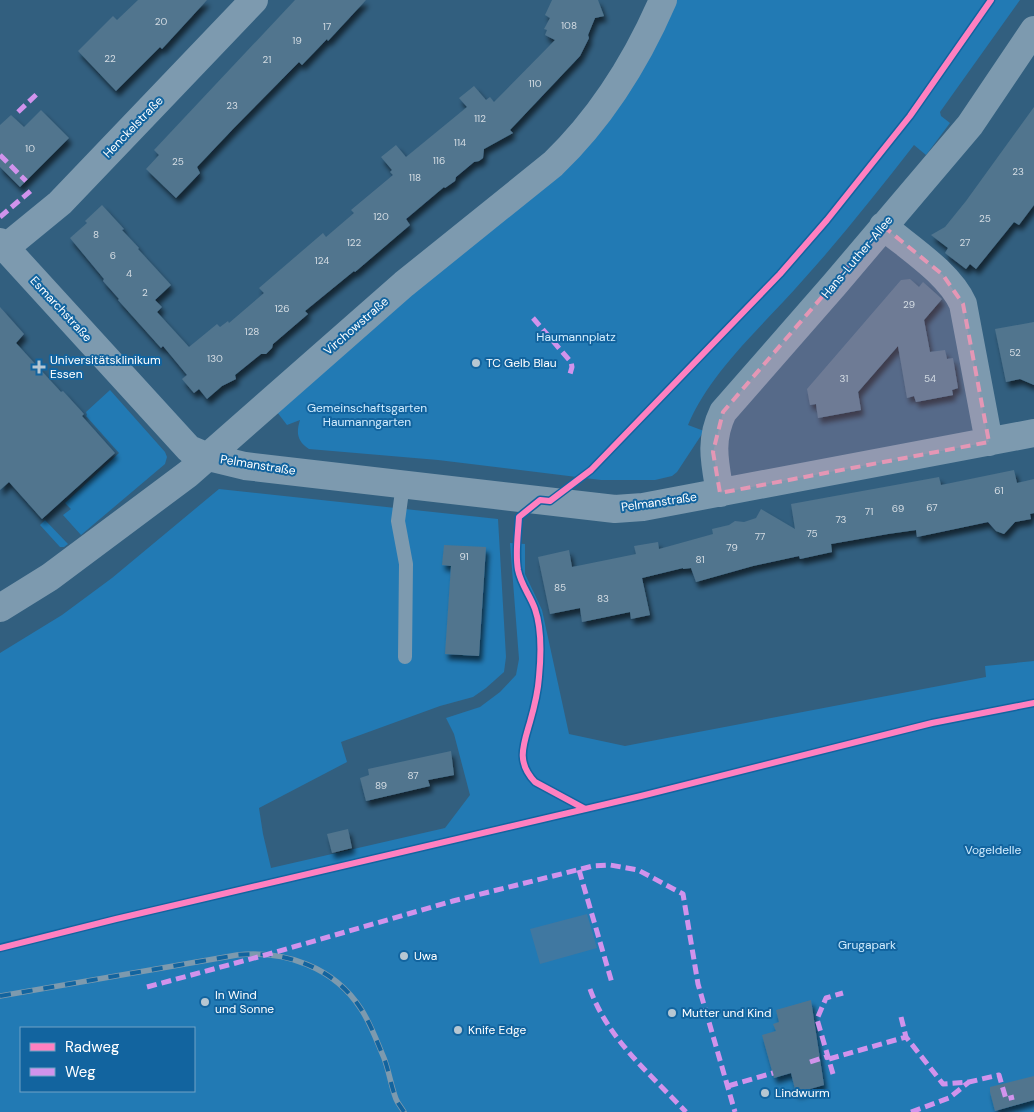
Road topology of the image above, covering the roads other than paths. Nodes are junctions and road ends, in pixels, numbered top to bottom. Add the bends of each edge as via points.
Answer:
1 (254, 0) edge
2 (663, 0) edge
3 (1034, 30) edge
4 (883, 226) junction
5 (3, 245) edge
6 (1034, 434) edge
7 (989, 442) junction
8 (208, 458) junction
9 (403, 484) junction
10 (720, 493) junction
11 (0, 608) edge
12 (405, 656) dead end

1 - 5 street, Henckelstraße via 60,203
2 - 8 street, Virchowstraße via 620,82 573,145 404,284
3 - 4 street, Hans-Luther-Allee via 970,125
4 - 7 street via 943,276 959,295
4 - 10 street, Hans-Luther-Allee via 724,412 713,452
5 - 8 street, Esmarchstraße via 189,449
6 - 7 street, Pelmanstraße
7 - 10 street, Pelmanstraße
8 - 9 street, Pelmanstraße via 245,466
8 - 11 street, Virchowstraße via 50,577
9 - 10 street, Pelmanstraße via 615,509
9 - 12 lane via 398,521 406,564

